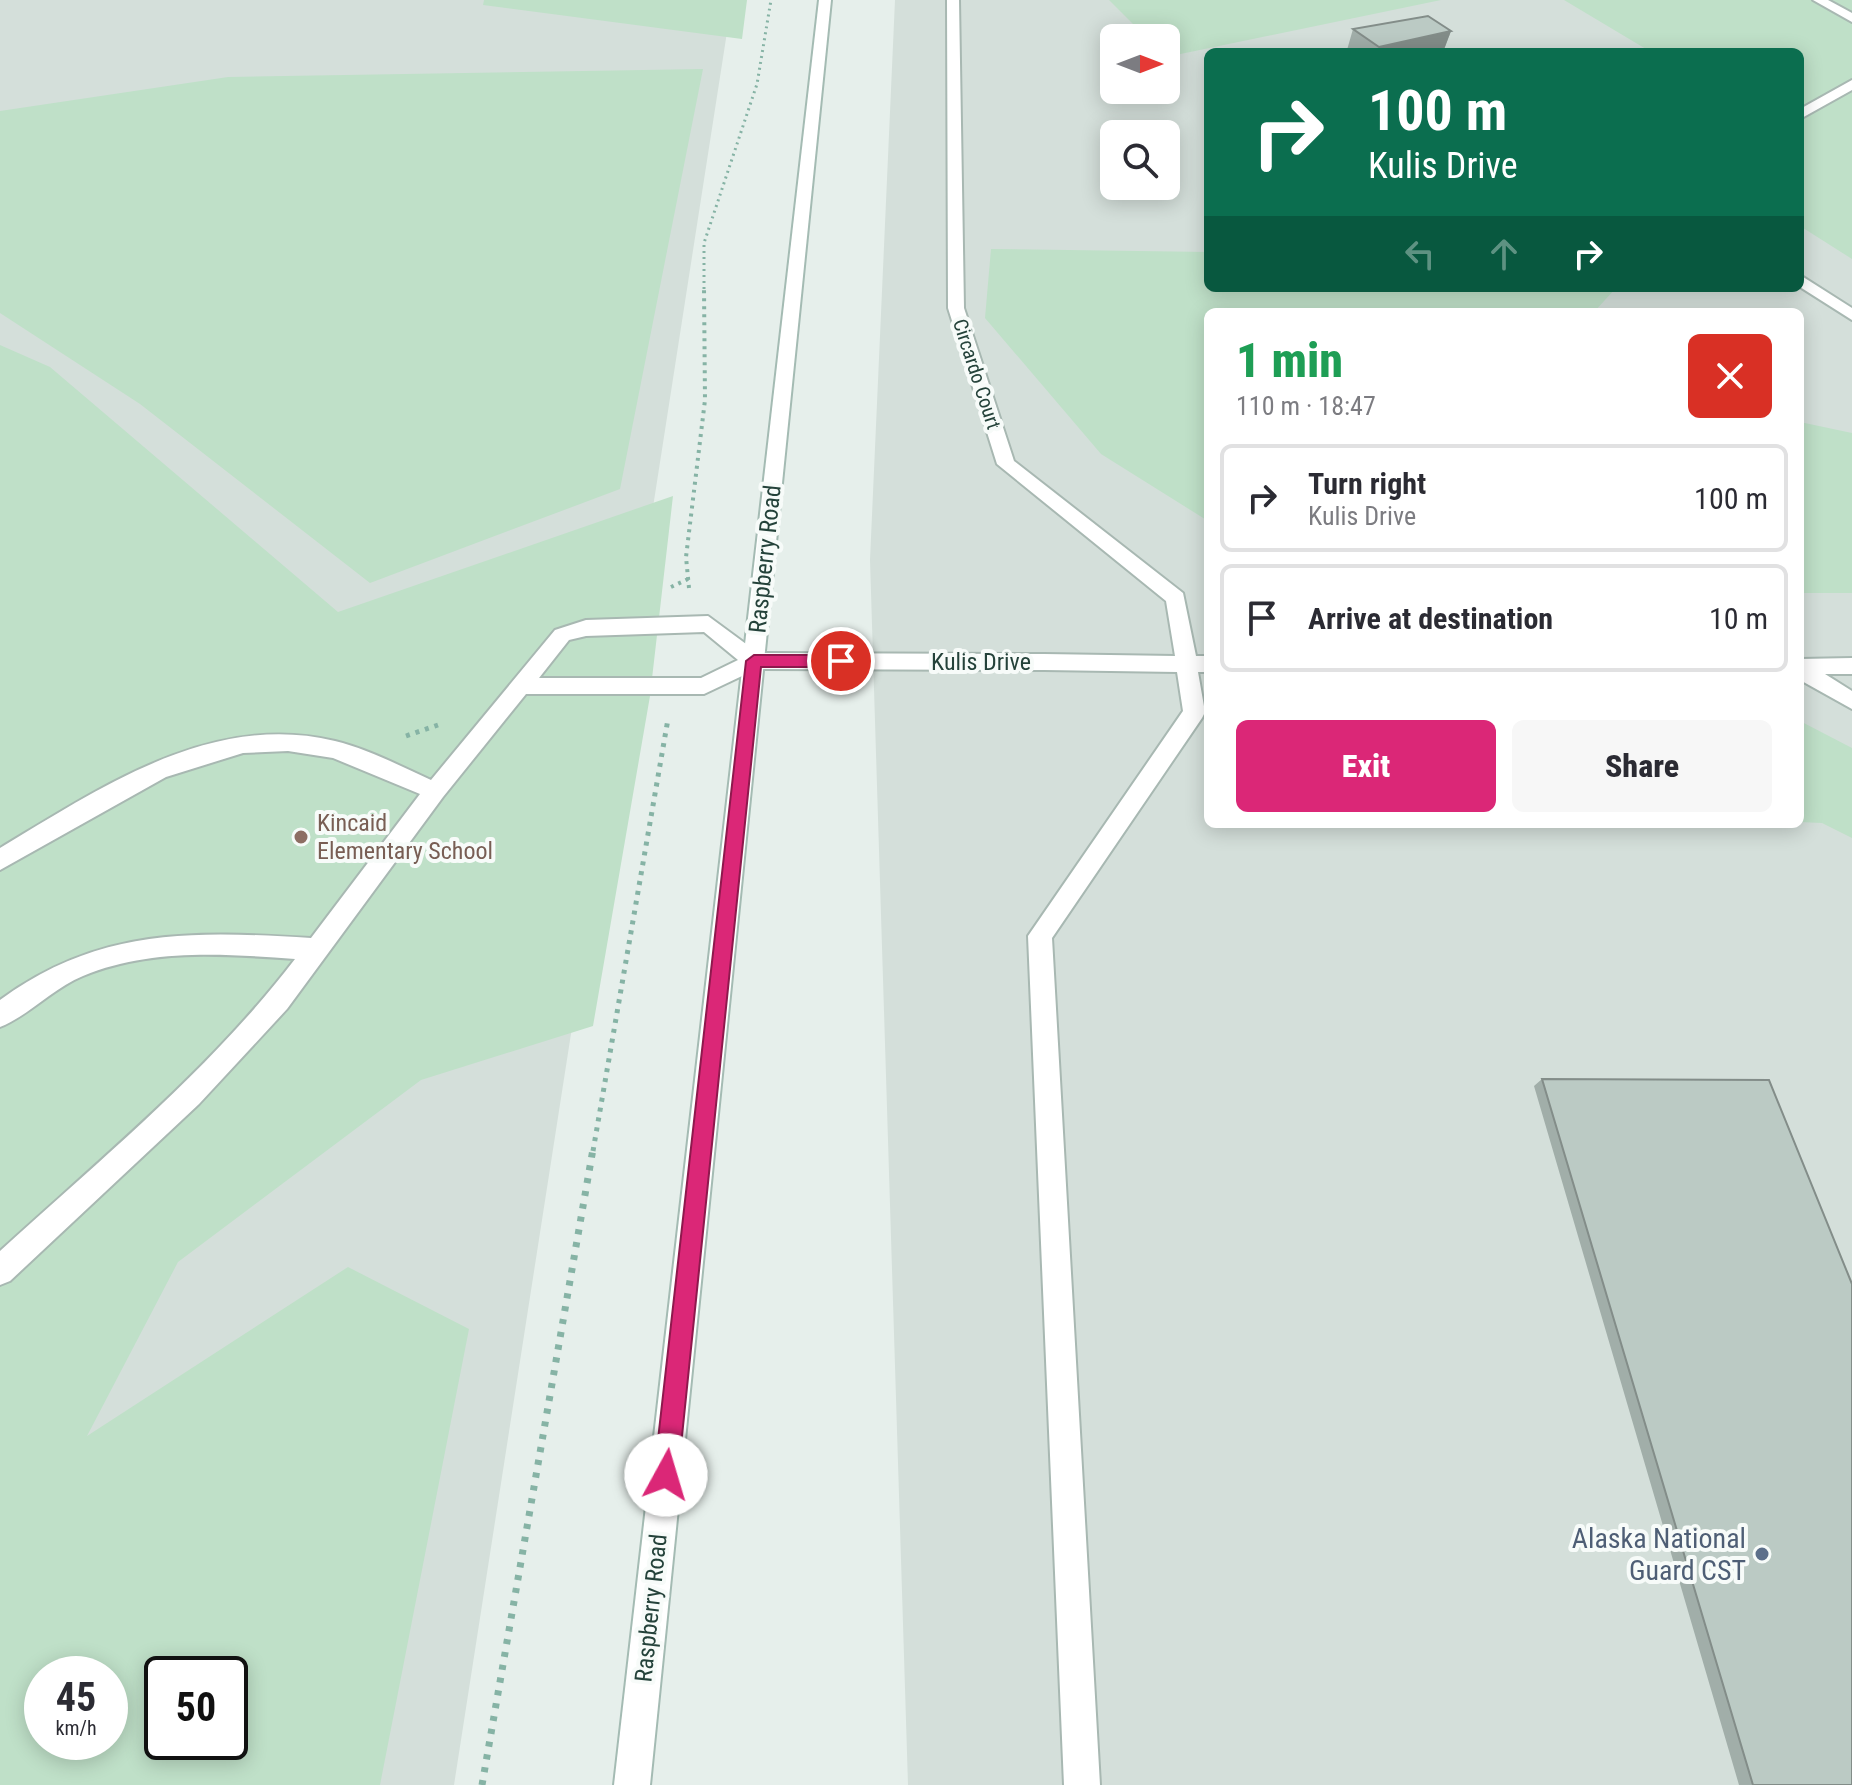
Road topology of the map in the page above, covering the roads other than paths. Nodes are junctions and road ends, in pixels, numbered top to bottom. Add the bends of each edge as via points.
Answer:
1 (825, 0) edge
2 (953, 0) edge
3 (1819, 0) edge
4 (1852, 18) edge
5 (1852, 84) edge
6 (1804, 113) edge
7 (1804, 283) edge
8 (1852, 315) edge
9 (754, 661) junction
10 (1197, 664) edge
11 (1852, 666) edge
12 (1804, 668) edge
13 (1804, 671) edge
14 (521, 686) junction
15 (1852, 701) edge
16 (435, 791) junction
17 (0, 860) edge
18 (317, 949) junction
19 (0, 1015) edge
20 (0, 1271) edge
21 (632, 1785) edge
22 (1082, 1785) edge

1 - 9 main road, Raspberry Road
2 - 10 main road, Circardo Court via 956,308 1006,464 1176,598
3 - 4 main road
5 - 6 main road
7 - 8 main road
9 - 10 main road, Kulis Drive
9 - 14 main road via 704,686
9 - 14 main road via 708,624 586,628 562,635
9 - 21 main road, Raspberry Road
10 - 22 main road, Circardo Court via 1194,712 1040,936
11 - 12 main road
13 - 15 main road
14 - 16 main road
16 - 17 main road via 333,749 279,743 225,748 149,773
16 - 18 main road
18 - 19 main road via 208,943 143,946 85,961
18 - 20 main road via 278,1001 190,1095

